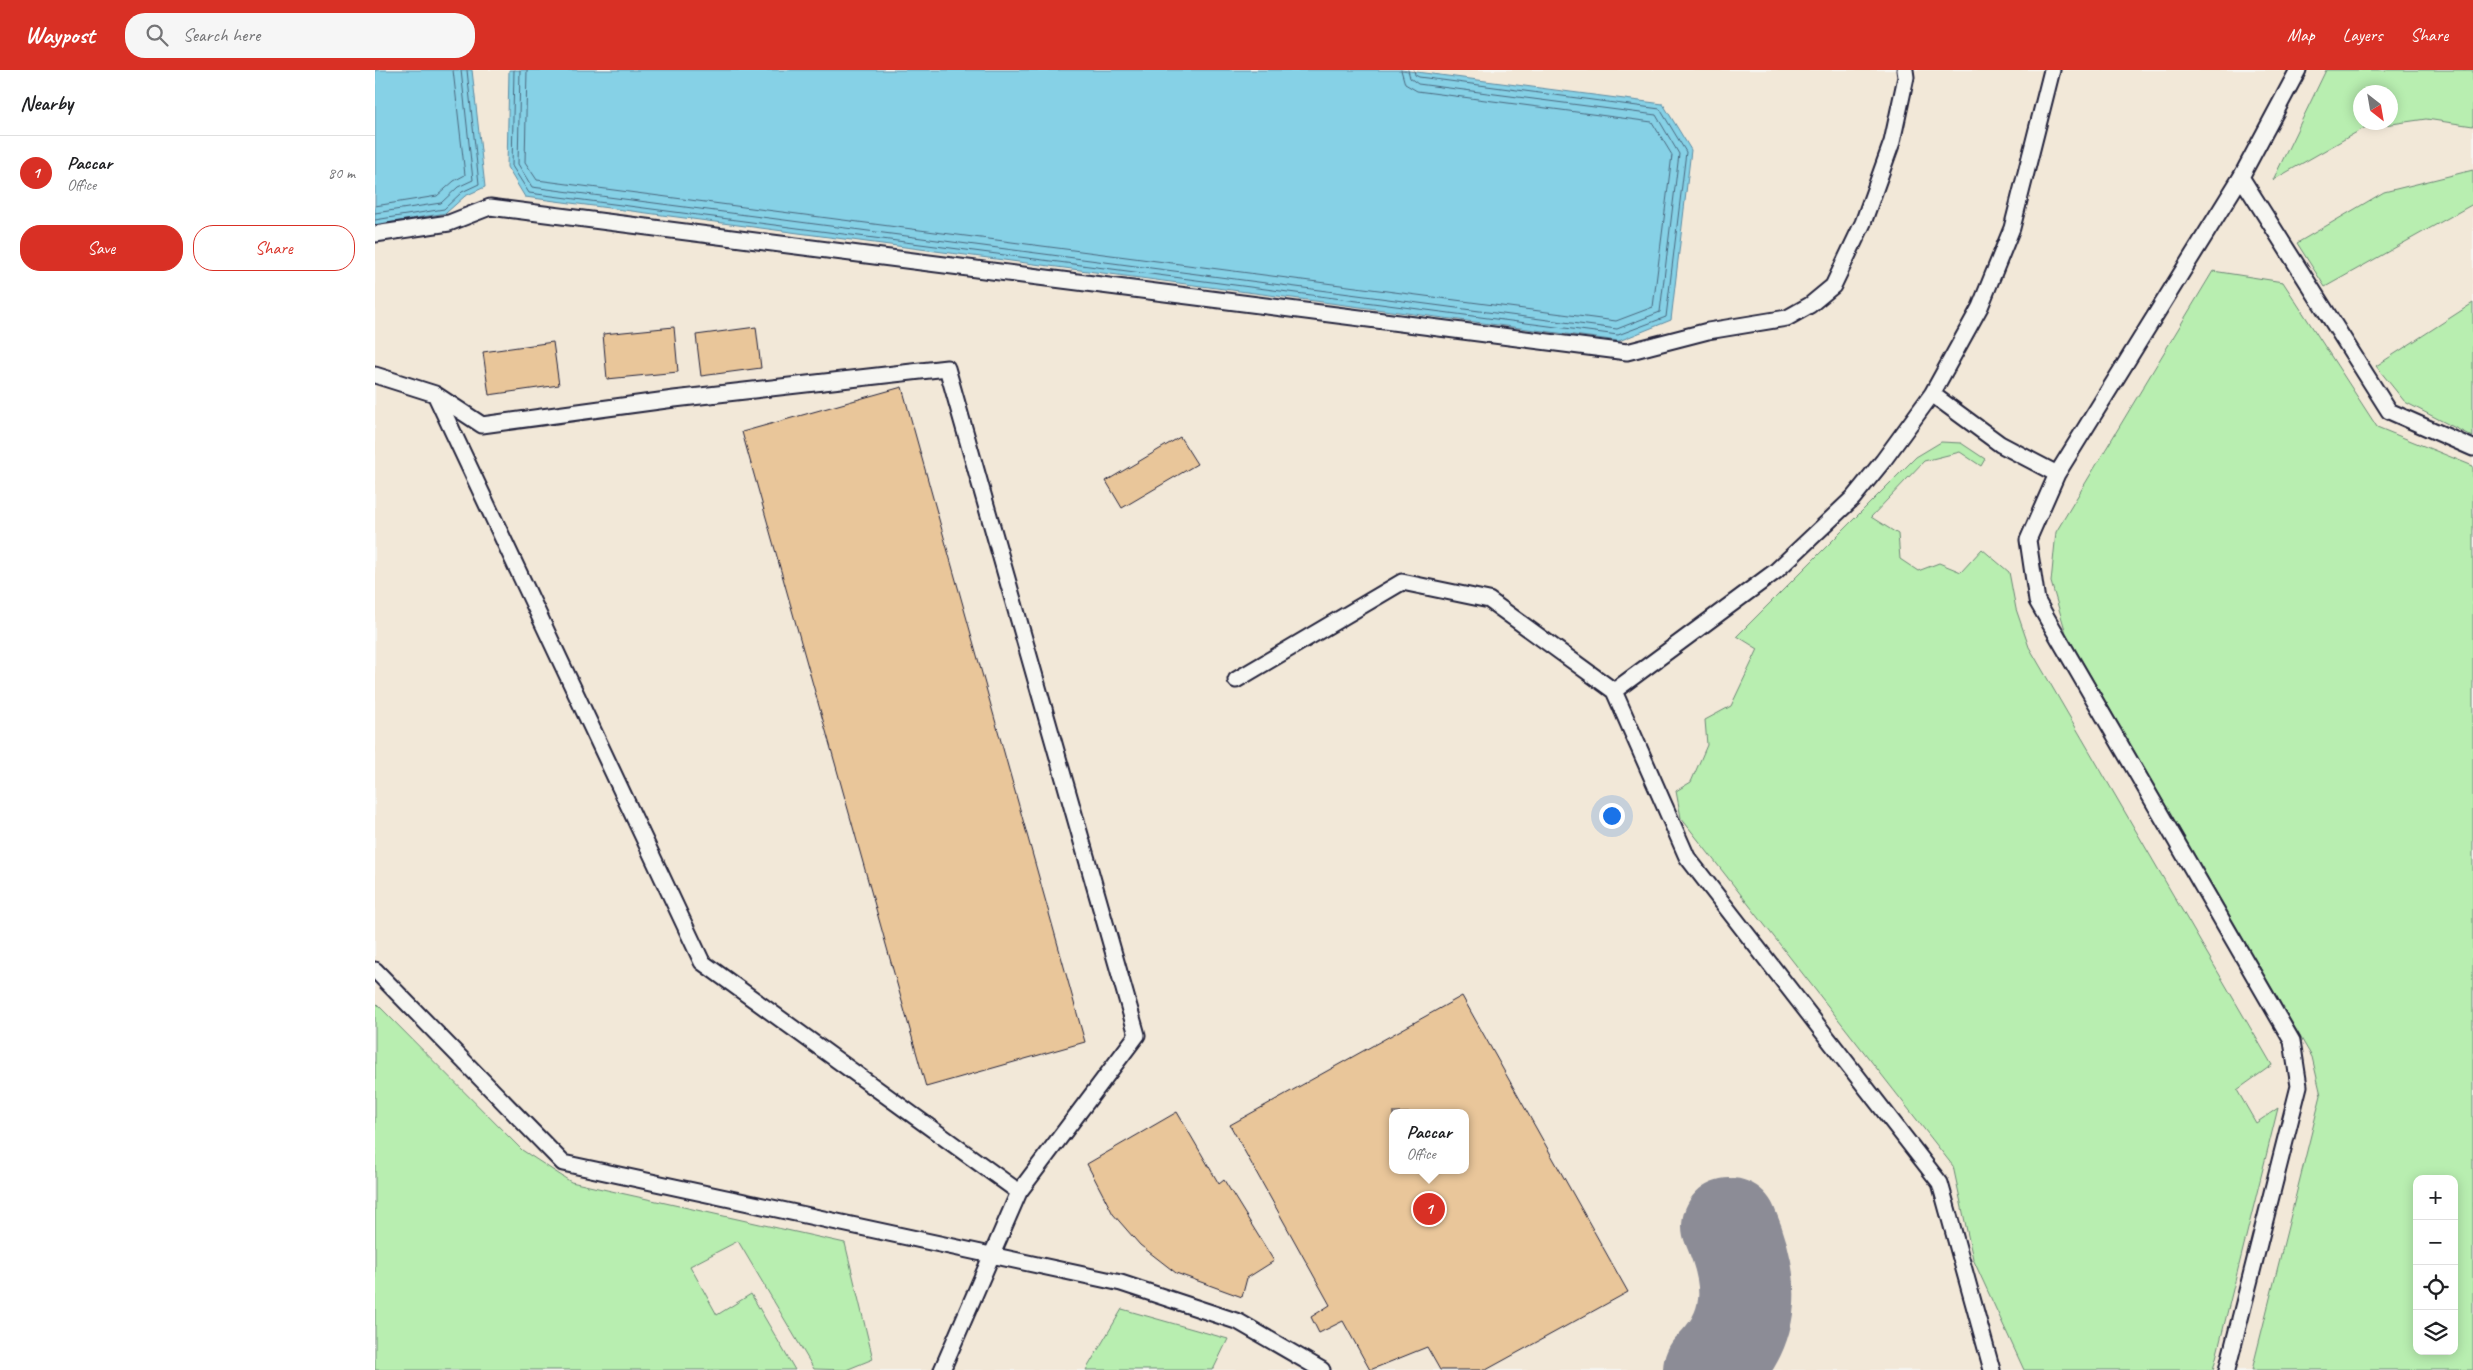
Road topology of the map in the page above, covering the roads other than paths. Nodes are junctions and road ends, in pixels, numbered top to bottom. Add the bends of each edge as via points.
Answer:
1 (1905, 70) edge
2 (2052, 70) edge
3 (2298, 70) edge
4 (2241, 177) junction
5 (375, 234) edge
6 (375, 375) edge
7 (435, 394) junction
8 (1932, 394) junction
9 (2473, 448) edge
10 (2057, 474) junction
11 (1236, 680) dead end
12 (1614, 691) junction
13 (375, 970) edge
14 (1019, 1192) junction
15 (993, 1256) junction
16 (942, 1370) edge
17 (1322, 1370) edge
18 (1992, 1370) edge
19 (2227, 1370) edge

1 - 5 lane via 1892,142 1863,223 1833,286 1787,318 1708,331 1627,352 490,207 449,223
2 - 8 lane via 2012,228 1979,307
3 - 4 lane
4 - 9 lane via 2389,411
4 - 10 lane
6 - 7 lane
7 - 14 lane via 703,962
7 - 14 lane via 482,425 947,368 1137,1035
8 - 10 lane via 2000,444
8 - 12 lane via 1853,498 1776,571
10 - 19 lane via 2028,540 2037,601 2291,1041 2299,1086
11 - 12 lane via 1402,582 1489,600
12 - 18 lane via 1687,857 1940,1183
13 - 15 lane via 563,1163
14 - 15 lane
15 - 16 lane
15 - 17 lane via 1121,1283 1239,1322

